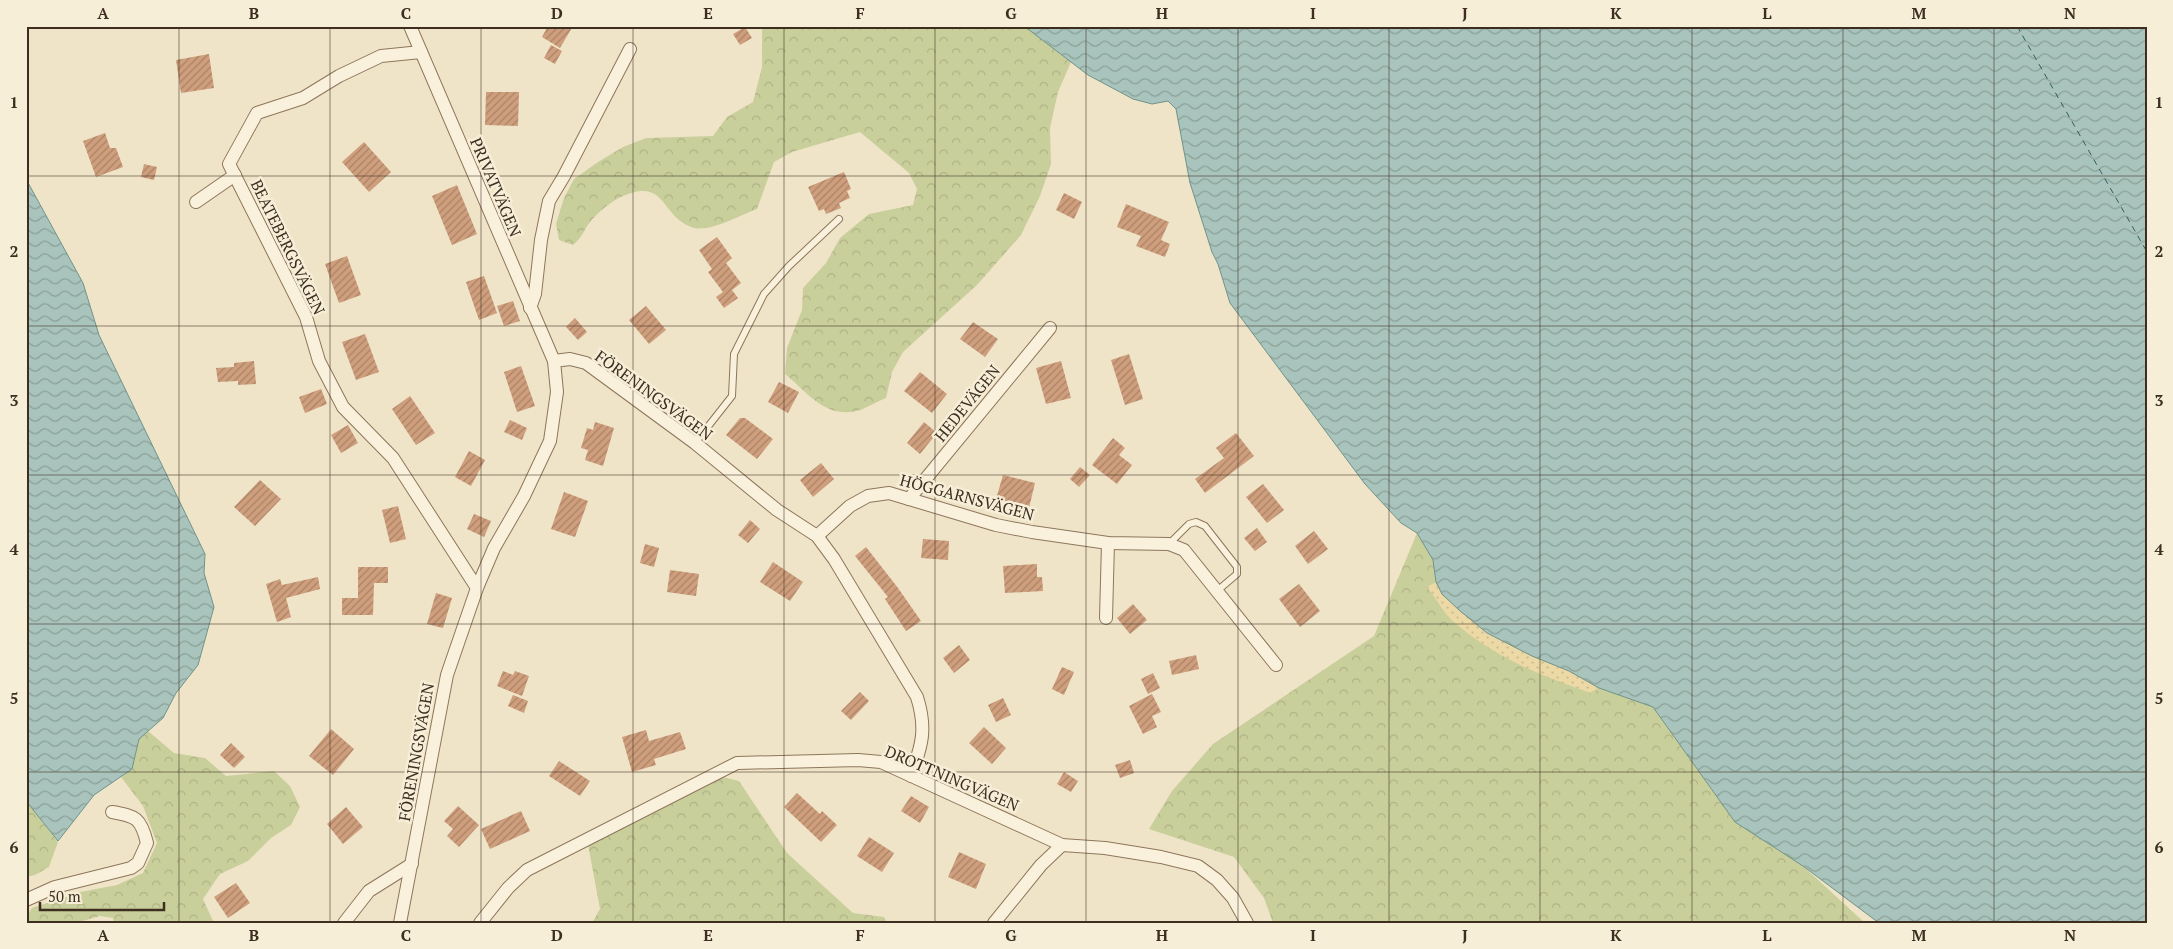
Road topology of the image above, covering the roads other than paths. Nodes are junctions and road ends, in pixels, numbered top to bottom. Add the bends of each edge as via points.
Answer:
1 (410, 26) edge
2 (630, 49) dead end
3 (421, 52) junction
4 (235, 175) junction
5 (196, 202) dead end
6 (839, 219) dead end
7 (530, 308) junction
8 (1050, 328) dead end
9 (554, 361) junction
10 (695, 443) junction
11 (910, 499) junction
12 (817, 536) junction
13 (1108, 543) junction
14 (1169, 544) junction
15 (477, 588) junction
16 (1217, 591) junction
17 (1106, 618) dead end
18 (1276, 665) dead end
19 (911, 776) junction
20 (112, 812) dead end
21 (1062, 845) junction
22 (412, 864) junction
23 (26, 900) edge
24 (344, 923) edge
25 (400, 923) edge
26 (480, 923) edge
27 (994, 923) edge
28 (1247, 923) edge

1 - 3 street, PRIVATVÄGEN
2 - 7 street via 549,200
3 - 4 street, BEATEBERGSVÄGEN via 381,56 302,98 257,113 229,164
3 - 7 street, PRIVATVÄGEN
4 - 5 street
4 - 15 street, BEATEBERGSVÄGEN via 306,317 319,361 343,407 393,458
6 - 10 lane via 788,266 764,294 734,354 732,396
7 - 9 street, PRIVATVÄGEN
8 - 11 street, HEDEVÄGEN
9 - 10 street, FÖRENINGSVÄGEN via 570,359 586,363
9 - 15 street, FÖRENINGSVÄGEN via 558,392 550,441 494,548
10 - 12 street, FÖRENINGSVÄGEN via 777,510
11 - 12 street, HÖGGARNSVÄGEN via 889,493 868,496 850,506
11 - 13 street, HÖGGARNSVÄGEN via 996,525
12 - 19 street, FÖRENINGSVÄGEN via 917,696 923,724 921,748
13 - 14 street, HÖGGARNSVÄGEN
13 - 17 street
14 - 16 street via 1184,550
14 - 16 lane via 1189,524 1196,522 1205,526 1237,566 1237,574
15 - 22 street, FÖRENINGSVÄGEN via 446,675
16 - 18 street
19 - 21 street, DROTTNINGVÄGEN
19 - 26 street, DROTTNINGVÄGEN via 882,762 858,760 737,763 527,870
20 - 23 street via 132,815 140,822 147,843 138,862 131,868 55,887
21 - 27 street via 1041,865
21 - 28 street, DROTTNINGVÄGEN via 1104,848 1198,866 1233,898
22 - 24 street via 369,890
22 - 25 street, FÖRENINGSVÄGEN

